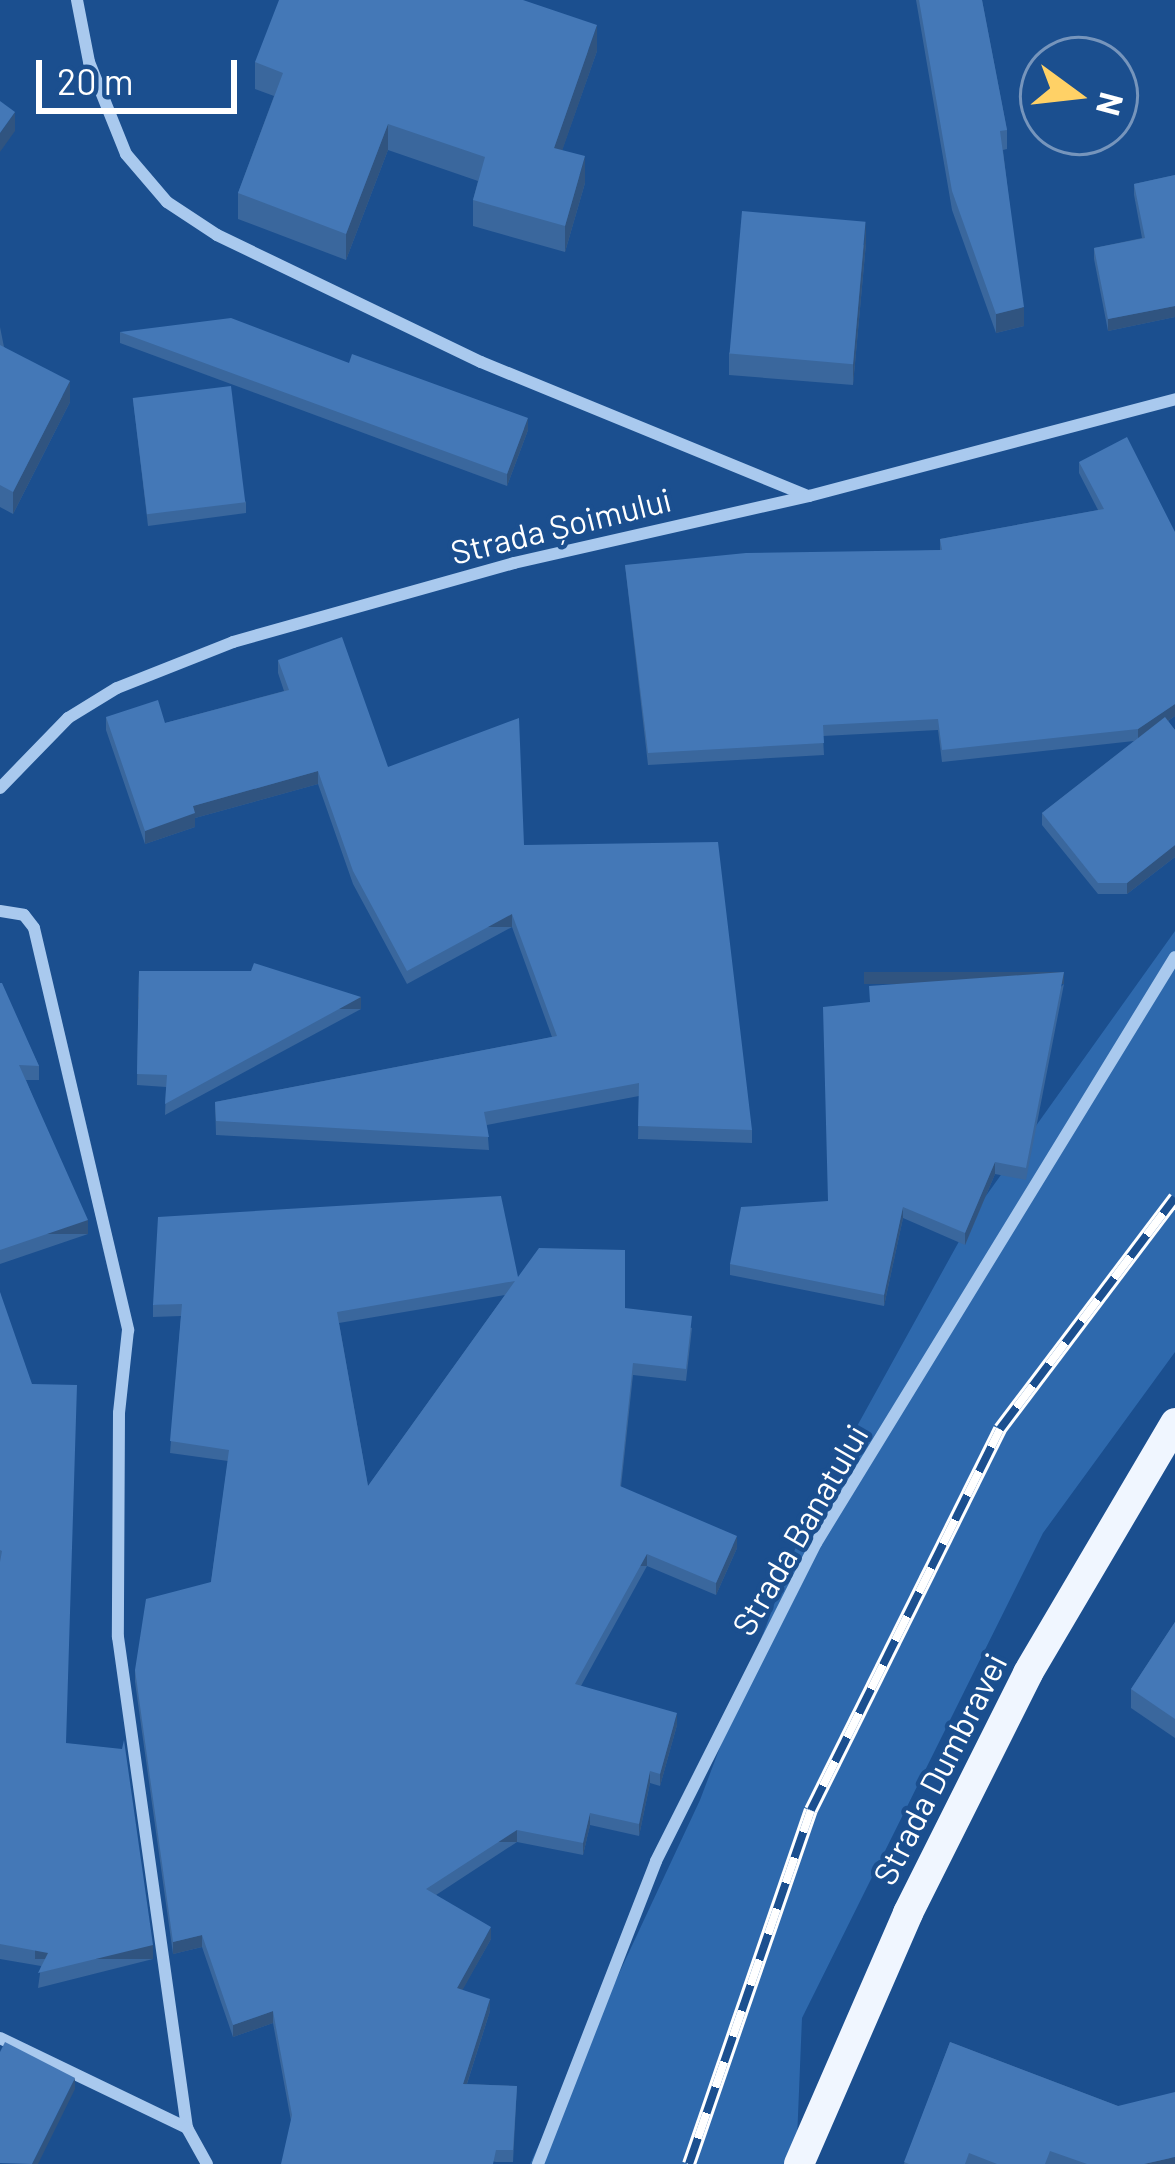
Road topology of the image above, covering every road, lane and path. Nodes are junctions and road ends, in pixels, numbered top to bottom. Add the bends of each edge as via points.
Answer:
1 (77, 0) edge
2 (1175, 399) edge
3 (808, 496) junction
4 (0, 788) edge
5 (0, 911) edge
6 (1175, 957) edge
7 (1175, 1423) edge
8 (0, 2038) edge
9 (187, 2128) junction
10 (207, 2164) edge
11 (538, 2164) edge
12 (800, 2164) edge

1 - 3 street via 89,62 127,154 167,202 217,235 481,362
2 - 3 street, Strada Șoimului
3 - 4 street, Strada Șoimului via 514,562 211,650 68,718
5 - 9 street via 24,915 34,928 128,1330 119,1413 118,1637
6 - 11 street, Strada Banatului via 816,1543 656,1862
7 - 12 main road, Strada Dumbravei via 1018,1693 908,1913
8 - 9 street
9 - 10 street

